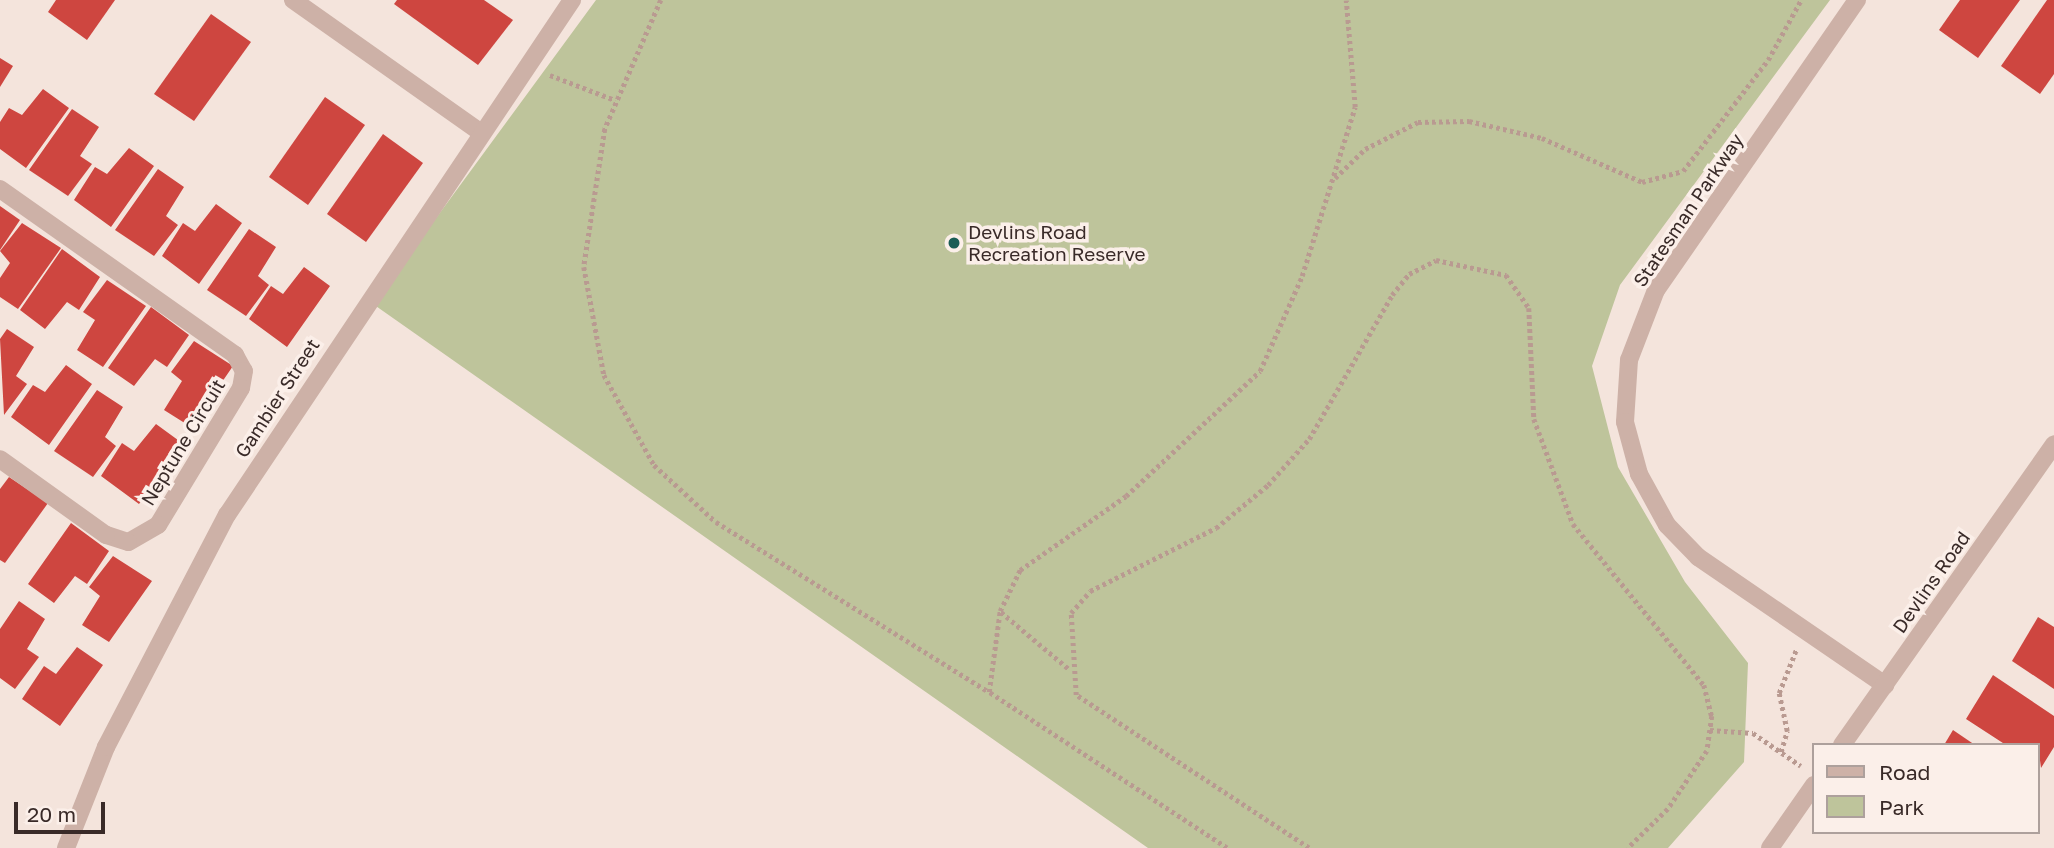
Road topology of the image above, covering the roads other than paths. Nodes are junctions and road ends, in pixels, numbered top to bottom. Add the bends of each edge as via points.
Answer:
1 (293, 0) edge
2 (572, 0) edge
3 (1857, 0) edge
4 (480, 132) junction
5 (0, 189) edge
6 (2054, 444) edge
7 (0, 459) edge
8 (1885, 685) junction
9 (1843, 743) edge
10 (1812, 788) edge
11 (66, 848) edge
12 (1770, 848) edge

1 - 4 street
2 - 4 street, Gambier Street
3 - 8 street, Statesman Parkway via 1656,290 1629,360 1625,422 1639,474 1667,524 1698,557
4 - 11 street, Gambier Street via 227,515 106,747
5 - 7 street, Neptune Circuit via 235,355 244,371 241,388 159,525 128,542 106,535
6 - 8 street, Devlins Road
8 - 9 street, Devlins Road
10 - 12 street

